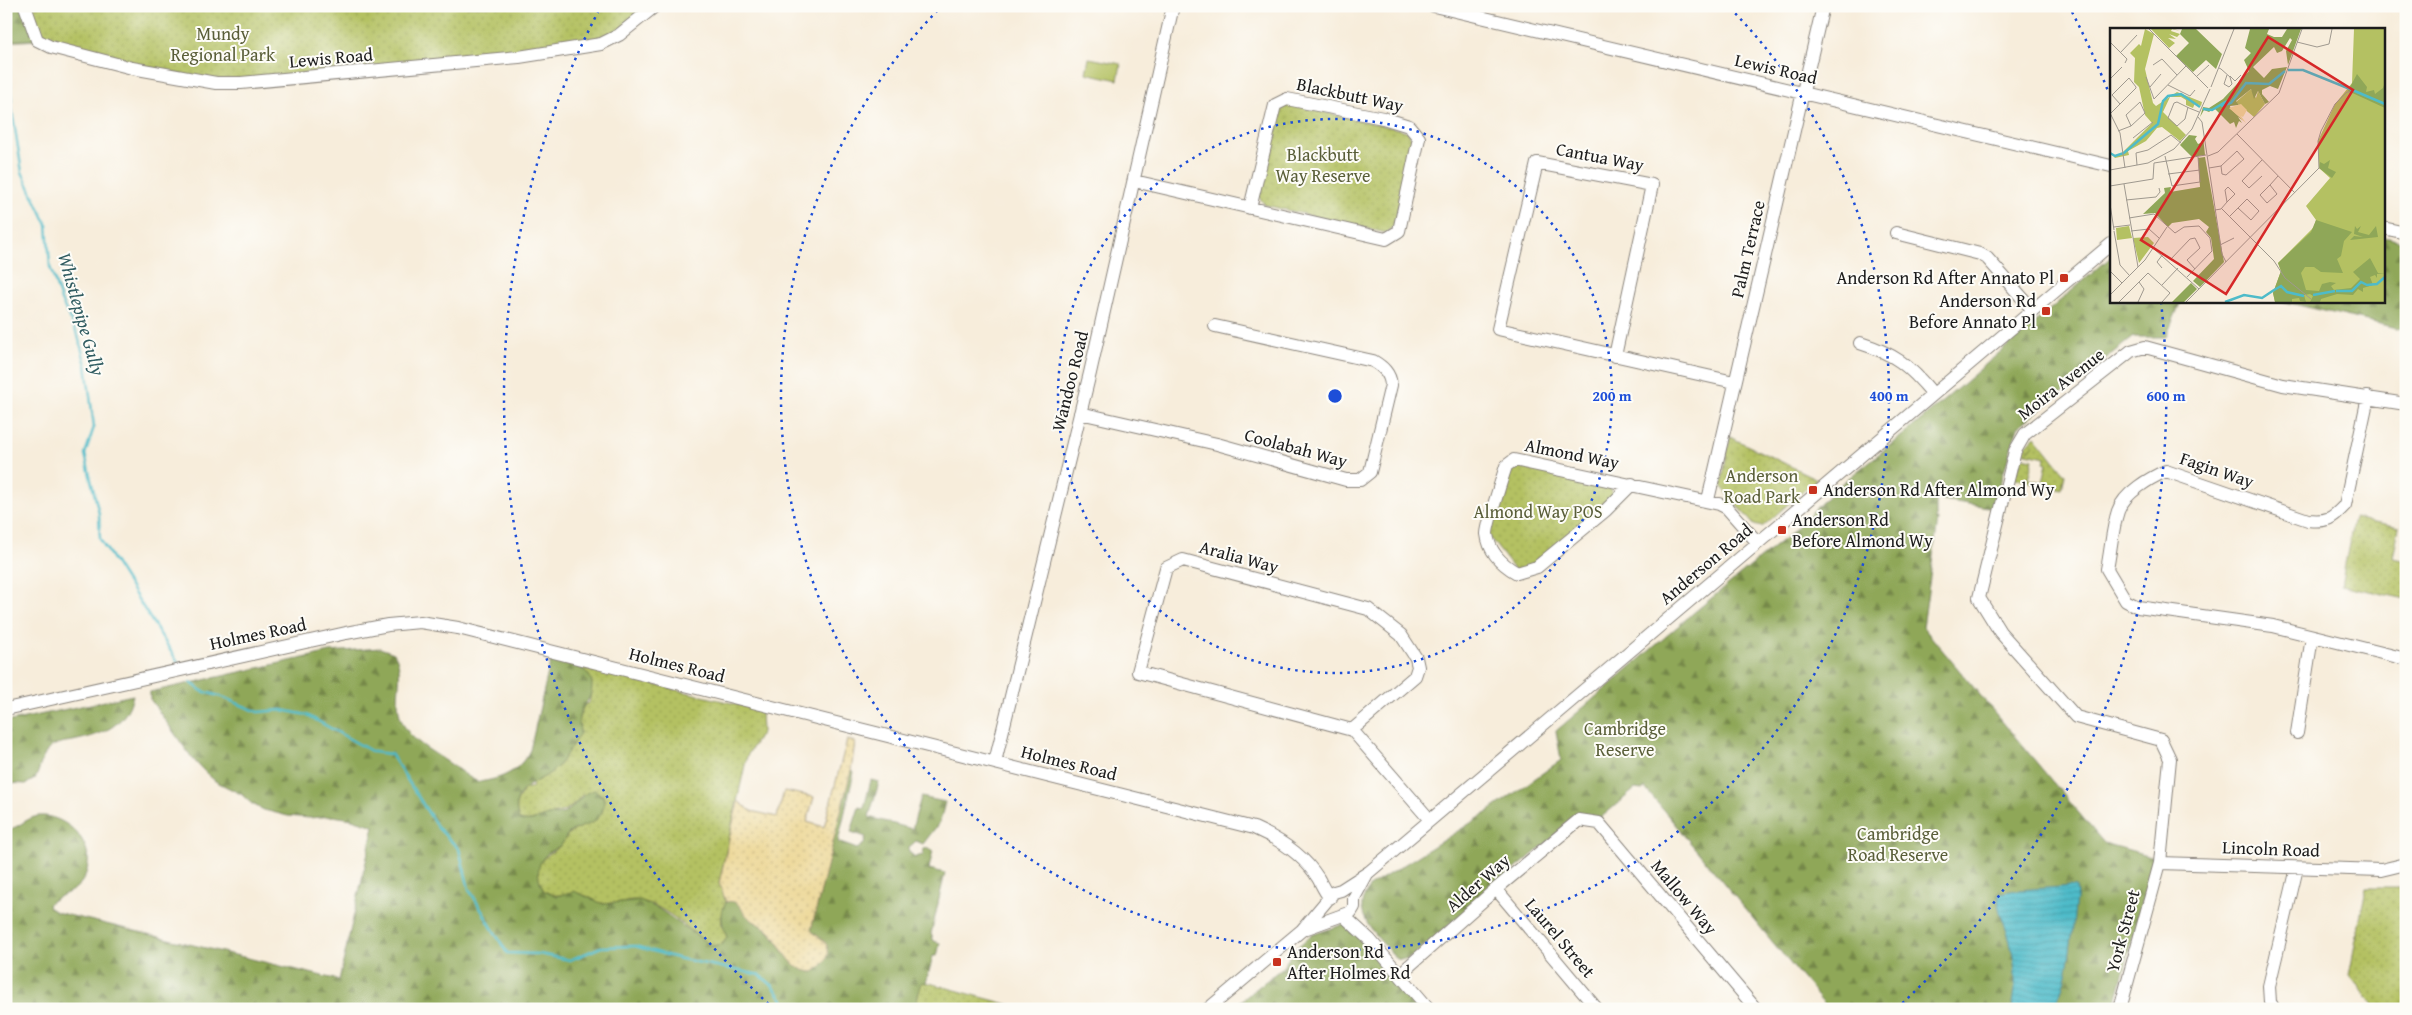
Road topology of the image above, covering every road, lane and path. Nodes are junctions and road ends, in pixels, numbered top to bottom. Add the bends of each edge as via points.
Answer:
1 (25, 6) edge
2 (655, 6) edge
3 (1173, 6) edge
4 (1434, 6) edge
5 (1823, 6) edge
6 (1802, 93) junction
7 (2110, 166) edge
8 (1134, 181) junction
9 (1250, 208) junction
10 (2384, 228) edge
11 (1896, 233) dead end
12 (2406, 233) edge
13 (2110, 245) edge
14 (2033, 310) junction
15 (1215, 326) dead end
16 (1860, 343) dead end
17 (1615, 356) junction
18 (1734, 382) junction
19 (1933, 394) junction
20 (2368, 397) junction
21 (2406, 404) edge
22 (1080, 413) junction
23 (1632, 484) junction
24 (1708, 500) junction
25 (1758, 543) junction
26 (2312, 637) junction
27 (2406, 659) edge
28 (6, 709) edge
29 (1352, 730) junction
30 (2297, 733) dead end
31 (995, 762) junction
32 (1430, 820) junction
33 (1579, 820) joint
34 (2160, 863) junction
35 (2406, 864) edge
36 (2297, 868) junction
37 (2381, 870) junction
38 (1369, 872) junction
39 (2406, 872) edge
40 (1496, 889) junction
41 (1335, 894) junction
42 (1354, 902) junction
43 (1343, 916) junction
44 (1302, 930) junction
45 (1370, 940) junction
46 (1400, 974) junction
47 (1208, 1009) edge
48 (1429, 1009) edge
49 (1597, 1009) edge
50 (1756, 1009) edge
51 (2120, 1009) edge
52 (2274, 1009) edge

1 - 2 street, Lewis Road via 37,40 51,47 132,68 216,83 519,57 601,44 619,35
3 - 8 street, Wandoo Road
4 - 6 street, Lewis Road
5 - 6 street, Palm Terrace
6 - 7 street, Lewis Road
6 - 18 street, Palm Terrace
8 - 9 street, Blackbutt Way
8 - 22 street, Wandoo Road
9 - 9 street, Blackbutt Way via 1386,239 1399,231 1420,138 1409,126 1383,118 1287,99 1275,105
10 - 12 street
11 - 14 street via 1980,254
13 - 14 street, Anderson Road
14 - 19 street, Anderson Road
15 - 22 street, Coolabah Way via 1373,361 1386,371 1391,385 1370,472 1360,480 1346,480 1217,444
16 - 19 street via 1902,360
17 - 17 street, Cantua Way via 1498,329 1537,163 1652,186
17 - 18 street, Cantua Way
18 - 24 street, Palm Terrace
19 - 25 street, Anderson Road
20 - 21 street, Moira Avenue
20 - 26 street, Fagin Way via 2345,505 2324,522 2308,520 2166,471 2151,478 2126,498 2118,509 2107,569 2126,601 2138,607 2273,626
20 - 34 street, Moira Avenue via 2283,385 2145,347 2132,350 2025,434 2015,451 1979,598 2000,632 2076,716 2161,740 2170,758
22 - 31 street, Wandoo Road
23 - 23 street, Almond Way via 1514,460 1506,466 1487,534 1493,552 1506,567 1517,573 1536,567 1606,510
23 - 24 street, Almond Way
24 - 25 street, Almond Way via 1727,508
25 - 32 street, Anderson Road
26 - 27 street, Fagin Way
26 - 30 street
28 - 31 street, Holmes Road via 346,633 420,622 458,628
29 - 29 street, Aralia Way via 1138,672 1166,568 1183,560 1368,609 1401,636 1416,658 1415,676
29 - 32 street
31 - 41 street, Holmes Road via 1254,828 1292,848
32 - 38 street, Anderson Road
33 - 40 street, Alder Way
33 - 50 street, Mallow Way via 1599,823
34 - 36 street, Lincoln Road
34 - 51 street, York Street
35 - 37 street, Lincoln Road
36 - 37 street, Lincoln Road
36 - 52 street via 2269,986
37 - 39 street, Lincoln Road via 2399,874
38 - 41 street, Anderson Road
38 - 42 street, Anderson Road
40 - 46 street, Alder Way
40 - 49 street, Laurel Street
41 - 42 street via 1348,891
41 - 43 street via 1331,910
41 - 44 street, Anderson Road
42 - 43 street, Anderson Road via 1351,912
42 - 45 street
43 - 44 street, Anderson Road
43 - 45 street
44 - 47 street, Anderson Road
45 - 46 street
46 - 48 street

